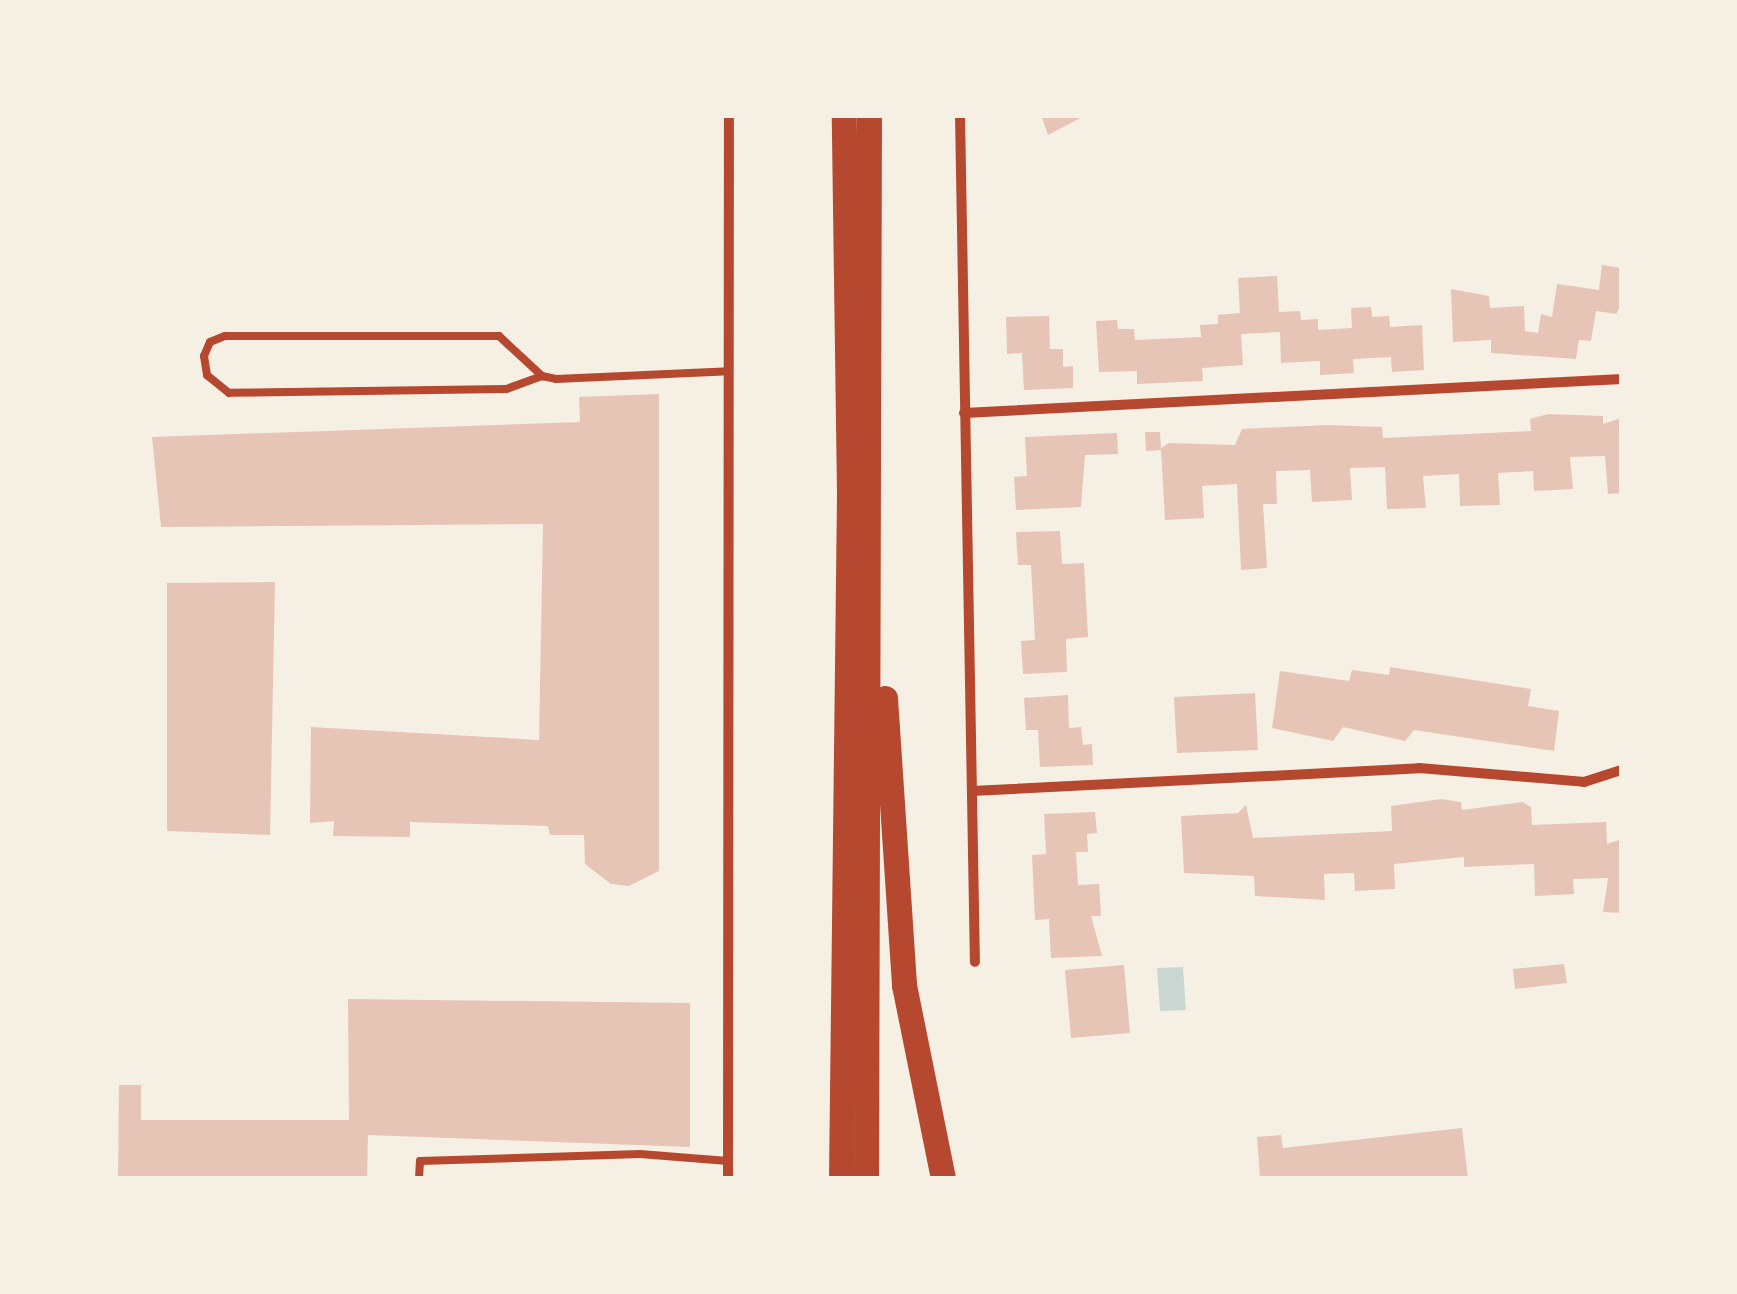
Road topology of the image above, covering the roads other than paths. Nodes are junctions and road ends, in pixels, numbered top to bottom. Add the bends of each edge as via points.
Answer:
1 (729, 115) edge
2 (844, 115) edge
3 (869, 115) edge
4 (960, 115) edge
5 (729, 371) junction
6 (542, 376) junction
7 (1622, 380) edge
8 (964, 413) junction
9 (871, 494) junction
10 (1622, 770) edge
11 (972, 792) junction
12 (975, 962) dead end
13 (728, 1160) junction
14 (419, 1179) edge
15 (728, 1179) edge
16 (841, 1179) edge
17 (866, 1179) edge
18 (944, 1179) edge

1 - 5 street
2 - 16 main road via 849,493
3 - 9 main road
4 - 8 street
5 - 6 lane
5 - 13 street
6 - 6 lane via 499,336 225,336 210,342 204,356 207,375 229,393 506,389
7 - 8 street
8 - 11 street
9 - 17 main road
9 - 18 main road via 904,984
10 - 11 street via 1584,782 1419,768
11 - 12 street
13 - 14 lane via 640,1154 420,1162
13 - 15 street

